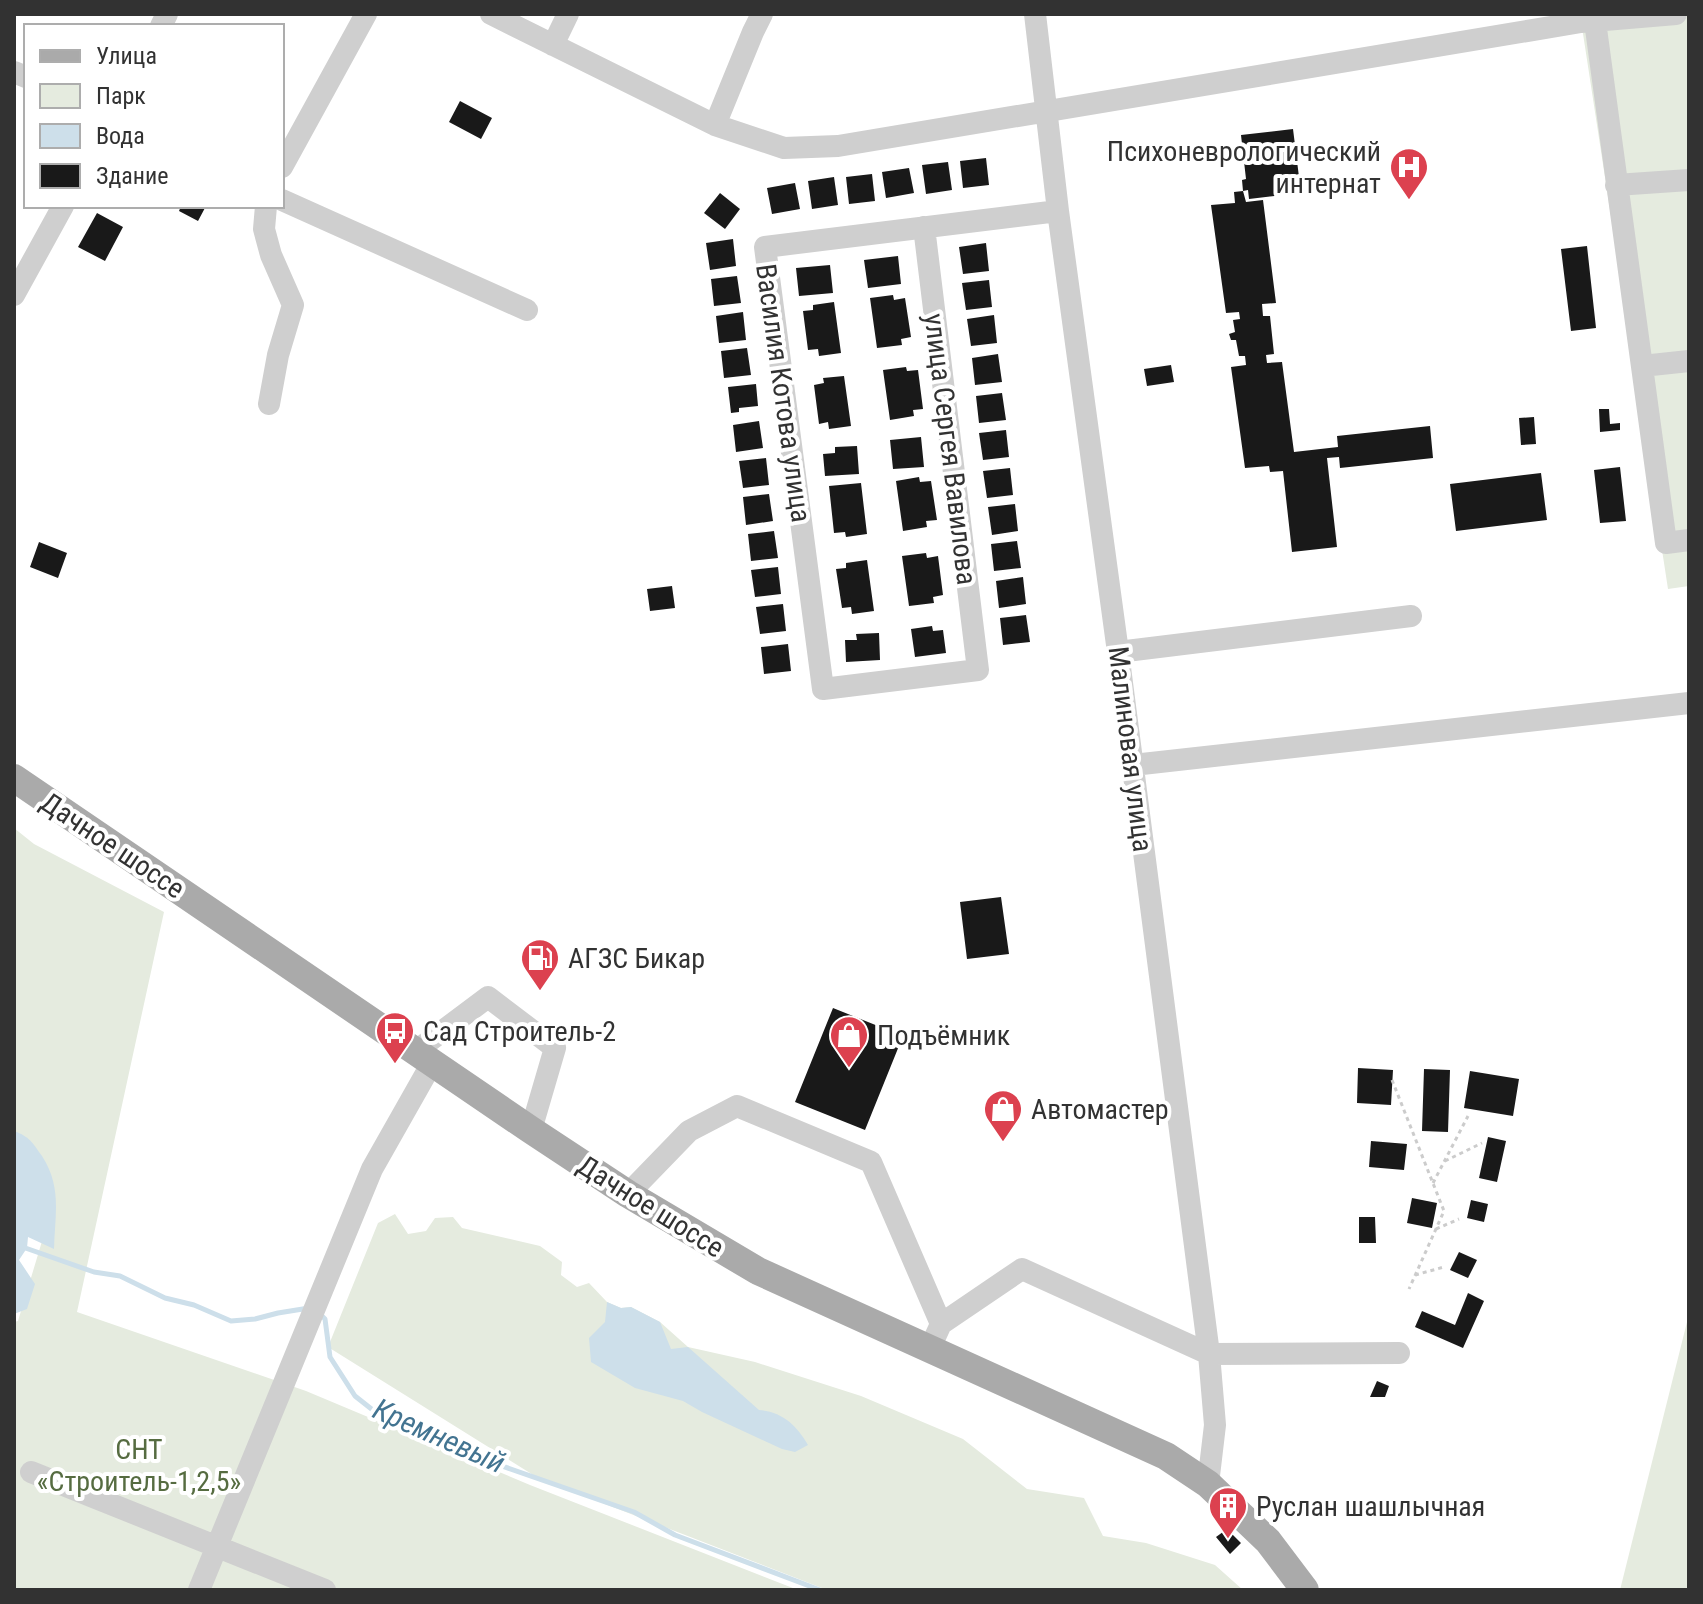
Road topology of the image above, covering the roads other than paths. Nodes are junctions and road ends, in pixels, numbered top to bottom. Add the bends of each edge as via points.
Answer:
1 (366, 14) edge
2 (491, 14) edge
3 (568, 14) edge
4 (762, 14) edge
5 (1035, 14) edge
6 (1676, 14) edge
7 (1591, 18) edge
8 (553, 45) junction
9 (1046, 111) junction
10 (715, 125) junction
11 (284, 163) edge
12 (1689, 180) edge
13 (1616, 185) junction
14 (284, 201) edge
15 (62, 208) edge
16 (266, 208) edge
17 (1058, 211) junction
18 (924, 227) junction
19 (14, 295) edge
20 (527, 310) dead end
21 (1689, 361) edge
22 (1642, 366) junction
23 (269, 404) dead end
24 (1689, 540) edge
25 (1411, 616) dead end
26 (1118, 652) junction
27 (823, 689) joint
28 (1689, 703) edge
29 (1133, 765) junction
30 (14, 778) edge
31 (424, 1057) junction
32 (531, 1130) junction
33 (628, 1194) junction
34 (936, 1336) junction
35 (1399, 1353) dead end
36 (1209, 1354) junction
37 (31, 1472) dead end
38 (1208, 1484) junction
39 (216, 1547) junction
40 (199, 1590) edge
41 (325, 1590) edge
42 (1305, 1590) edge

1 - 11 street
2 - 8 street
3 - 8 street
4 - 10 street
5 - 9 street, Малиновая улица
6 - 7 street
7 - 9 street
7 - 13 street
8 - 10 street
9 - 10 street via 838,146 784,148
9 - 17 street, Малиновая улица
12 - 13 street
13 - 22 street
14 - 20 street
15 - 19 street
16 - 23 street via 264,229 271,255 293,305
17 - 18 street, Василия Котова улица
17 - 26 street, Малиновая улица
18 - 27 street, улица Сергея Вавилова via 978,670
18 - 27 street, Василия Котова улица via 765,247
21 - 22 street
22 - 24 street via 1666,543
25 - 26 street
26 - 29 street, Малиновая улица
28 - 29 street
29 - 36 street, Малиновая улица
30 - 31 main road, Дачное шоссе
31 - 32 main road, Дачное шоссе
31 - 32 street via 488,997 555,1048
31 - 39 street via 372,1169
32 - 33 main road, Дачное шоссе
33 - 34 main road, Дачное шоссе via 758,1271
33 - 34 street via 689,1131 737,1106 871,1162
34 - 36 street via 1022,1269
34 - 38 main road, Дачное шоссе via 1166,1456
35 - 36 street
36 - 38 street, Малиновая улица via 1215,1425
37 - 39 street
38 - 42 main road, Дачное шоссе via 1268,1541
39 - 40 street
39 - 41 street

